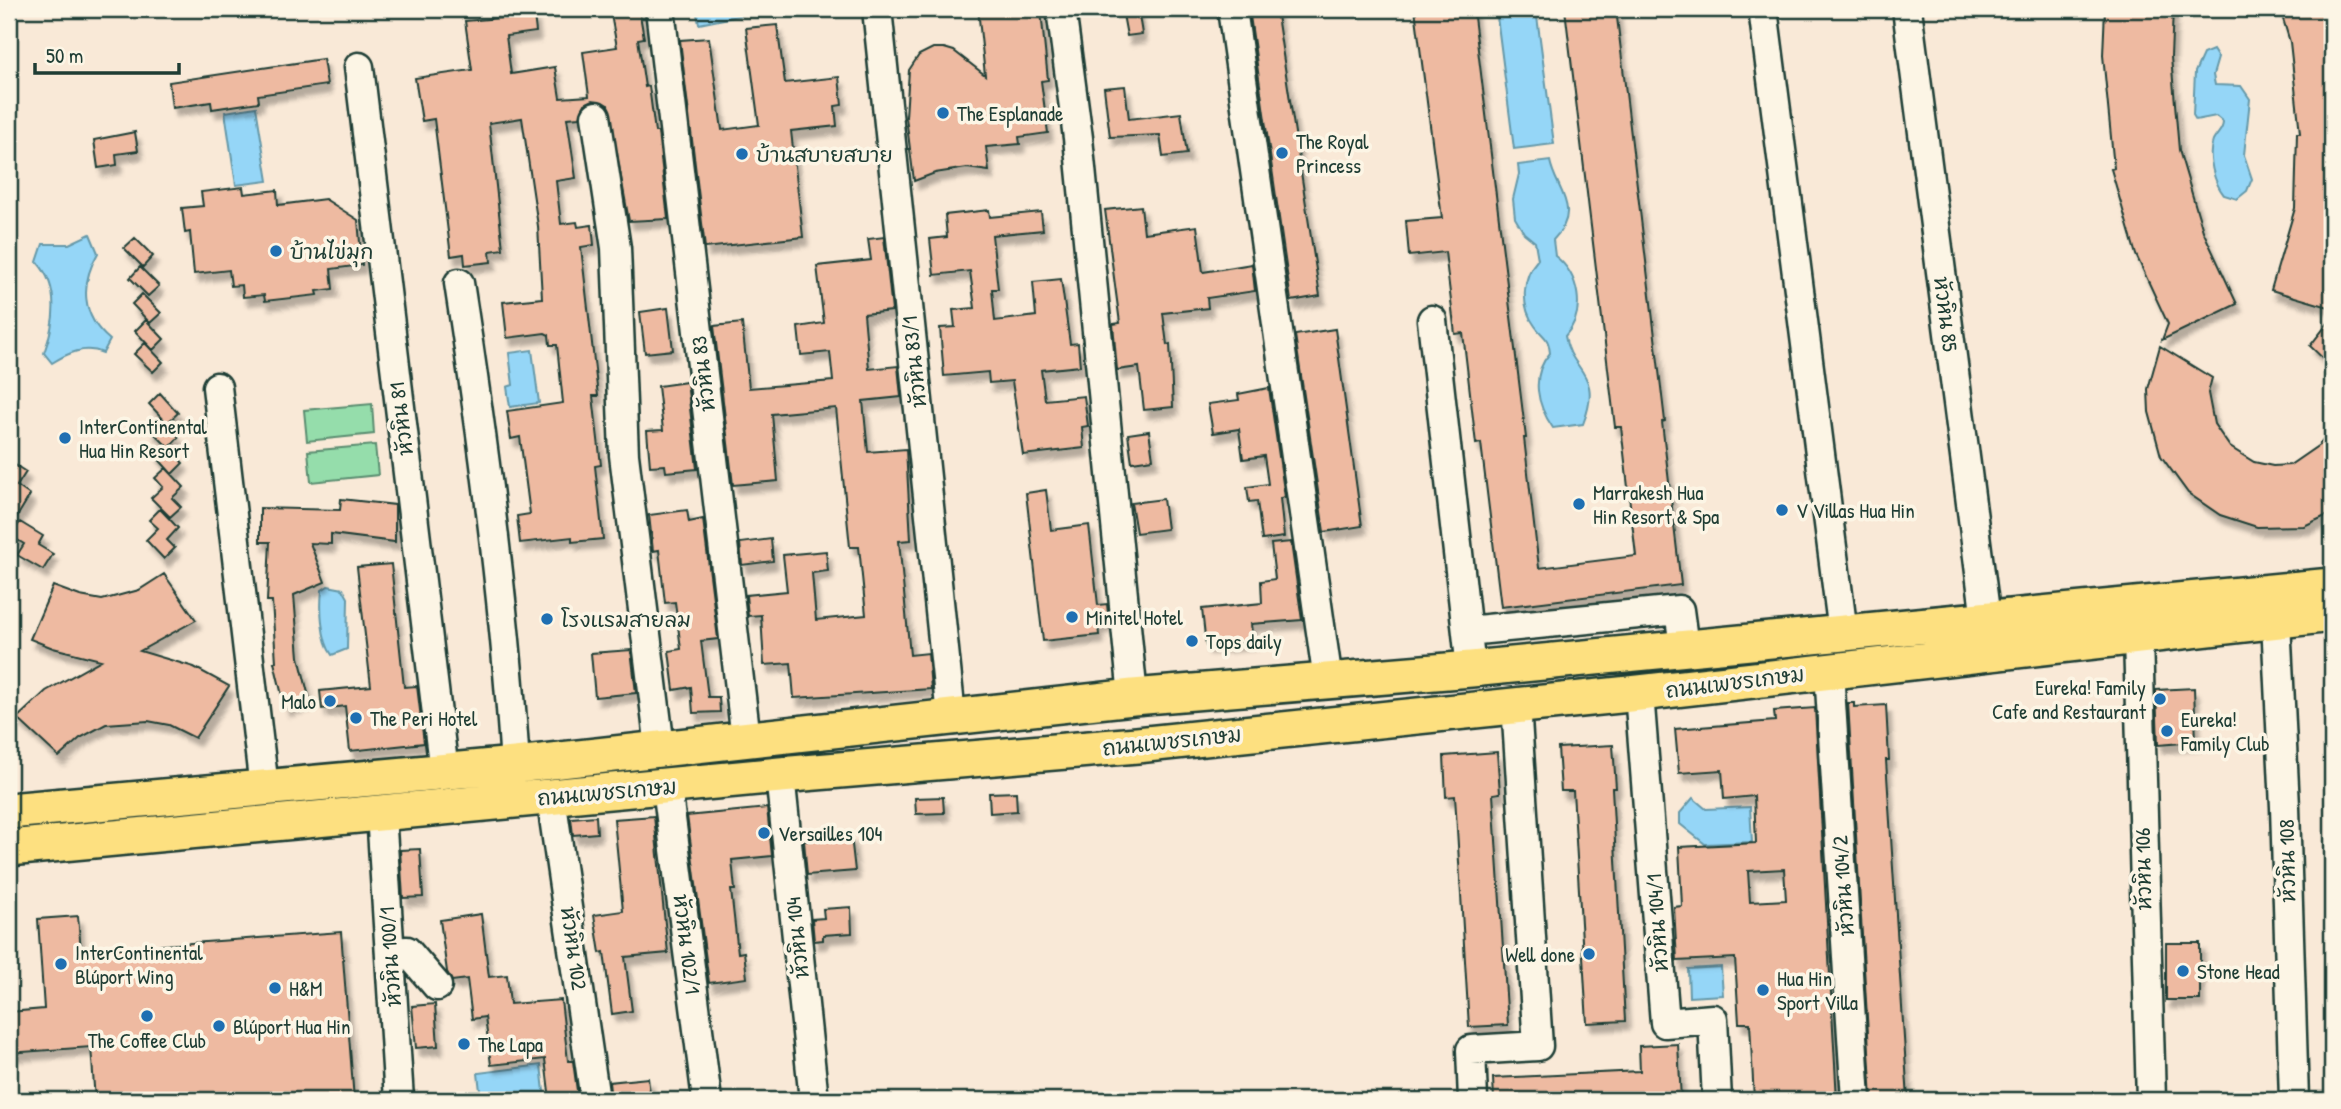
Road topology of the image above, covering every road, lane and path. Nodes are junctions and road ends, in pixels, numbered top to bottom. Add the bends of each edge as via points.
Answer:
1 (660, 9) edge
2 (877, 9) edge
3 (1061, 9) edge
4 (1232, 9) edge
5 (1763, 9) edge
6 (1907, 9) edge
7 (359, 67) dead end
8 (596, 116) dead end
9 (459, 284) dead end
10 (1432, 320) dead end
11 (217, 387) dead end
12 (2332, 586) edge
13 (2332, 614) edge
14 (1986, 619) junction
15 (2287, 620) junction
16 (2332, 620) edge
17 (1467, 631) junction
18 (1843, 633) junction
19 (2138, 638) junction
20 (1684, 648) junction
21 (1471, 669) junction
22 (1829, 671) junction
23 (1328, 681) junction
24 (1639, 693) junction
25 (1133, 697) junction
26 (1084, 702) junction
27 (1516, 704) junction
28 (951, 716) junction
29 (746, 739) junction
30 (1137, 746) junction
31 (660, 748) junction
32 (1088, 750) junction
33 (515, 765) junction
34 (444, 772) junction
35 (780, 775) junction
36 (667, 787) junction
37 (264, 789) junction
38 (551, 797) junction
39 (9, 811) edge
40 (373, 814) junction
41 (9, 848) edge
42 (390, 952) junction
43 (438, 986) dead end
44 (381, 1100) edge
45 (399, 1100) edge
46 (595, 1100) edge
47 (706, 1100) edge
48 (814, 1100) edge
49 (1473, 1100) edge
50 (1717, 1100) edge
51 (1856, 1100) edge
52 (2151, 1100) edge
53 (2294, 1100) edge

1 - 29 street, หัวหิน 83
2 - 28 street, หัวหิน 83/1
3 - 25 street via 1079,138
4 - 23 street
5 - 18 street
6 - 14 street, หัวหิน 85
7 - 34 street, หัวหิน 81
8 - 31 street via 615,248 624,455
9 - 33 street via 507,630
10 - 17 street
11 - 37 street
12 - 14 main road, ถนนเพชรเกษม
13 - 15 main road, ถนนเพชรเกษม
14 - 18 main road, ถนนเพชรเกษม
15 - 16 main road
15 - 19 main road, ถนนเพชรเกษม
15 - 53 street, หัวหิน 108
17 - 20 street via 1679,610
17 - 21 street
18 - 20 main road, ถนนเพชรเกษม
19 - 22 main road, ถนนเพชรเกษม
19 - 52 street, หัวหิน 106
20 - 21 main road, ถนนเพชรเกษม
21 - 23 main road, ถนนเพชรเกษม
22 - 24 main road, ถนนเพชรเกษม
22 - 51 street, หัวหิน 104/2
23 - 25 main road, ถนนเพชรเกษม
24 - 27 main road, ถนนเพชรเกษม
24 - 50 street, หัวหิน 104/1 via 1665,1023 1713,1019
25 - 26 main road, ถนนเพชรเกษม
25 - 30 main road
26 - 28 main road, ถนนเพชรเกษม
26 - 32 main road
27 - 30 main road, ถนนเพชรเกษม
27 - 49 street via 1538,1046 1471,1050
28 - 29 main road, ถนนเพชรเกษม
29 - 31 main road, ถนนเพชรเกษม
30 - 32 main road, ถนนเพชรเกษม
31 - 33 main road, ถนนเพชรเกษม
32 - 35 main road, ถนนเพชรเกษม
33 - 34 main road, ถนนเพชรเกษม
34 - 37 main road, ถนนเพชรเกษม
35 - 36 main road, ถนนเพชรเกษม
35 - 48 street, หัวหิน 104
36 - 38 main road, ถนนเพชรเกษม
36 - 47 street, หัวหิน 102/1
37 - 39 main road, ถนนเพชรเกษม
38 - 40 main road, ถนนเพชรเกษม
38 - 46 street, หัวหิน 102
40 - 41 main road, ถนนเพชรเกษม
40 - 42 street, หัวหิน 100/1
40 - 44 street, หัวหิน 100/1
42 - 43 street via 407,951
42 - 45 street, หัวหิน 100/1

